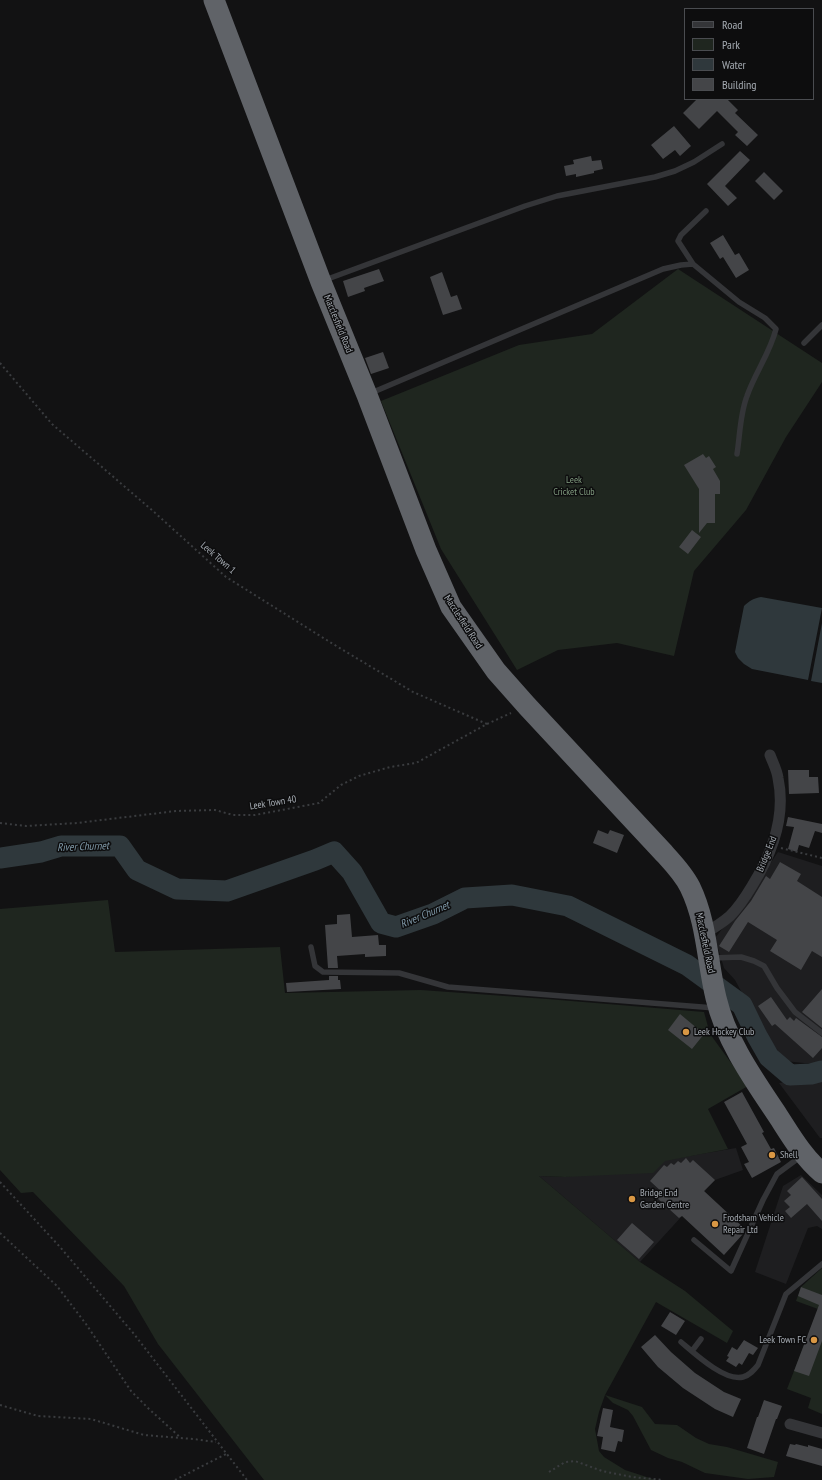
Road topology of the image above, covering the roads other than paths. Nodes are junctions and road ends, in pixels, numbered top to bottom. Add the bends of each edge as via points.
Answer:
1 (214, 0) edge
2 (722, 144) dead end
3 (706, 211) dead end
4 (693, 264) junction
5 (321, 282) junction
6 (822, 325) edge
7 (804, 343) dead end
8 (367, 395) junction
9 (737, 454) dead end
10 (770, 755) dead end
11 (705, 933) junction
12 (311, 947) dead end
13 (710, 962) junction
14 (717, 1004) junction
15 (822, 1033) edge
16 (814, 1164) edge
17 (694, 1240) dead end
18 (822, 1264) edge
19 (701, 1339) dead end
20 (681, 1342) dead end
21 (692, 1351) junction
22 (790, 1424) dead end
23 (822, 1433) edge

1 - 5 highway, Macclesfield Road
2 - 5 lane via 694,162 655,177 557,196 531,204
3 - 4 lane via 678,240
4 - 8 lane via 664,269
4 - 9 lane via 776,329 774,340 746,399
5 - 8 highway, Macclesfield Road
6 - 7 lane
8 - 11 highway, Macclesfield Road via 428,557 451,607 496,671 683,875 690,887
10 - 11 street, Bridge End via 778,778 780,795 772,846 763,868 745,897 731,915
11 - 13 highway, Macclesfield Road
12 - 14 lane via 315,966 323,972 399,973 448,987
13 - 14 highway, Macclesfield Road
13 - 15 lane via 741,957 764,966 795,1012
14 - 16 highway, Macclesfield Road via 741,1058
16 - 17 lane via 777,1174 731,1271
18 - 21 lane via 786,1294 758,1365 752,1372 736,1378 727,1375
19 - 21 lane
20 - 21 lane
22 - 23 street

